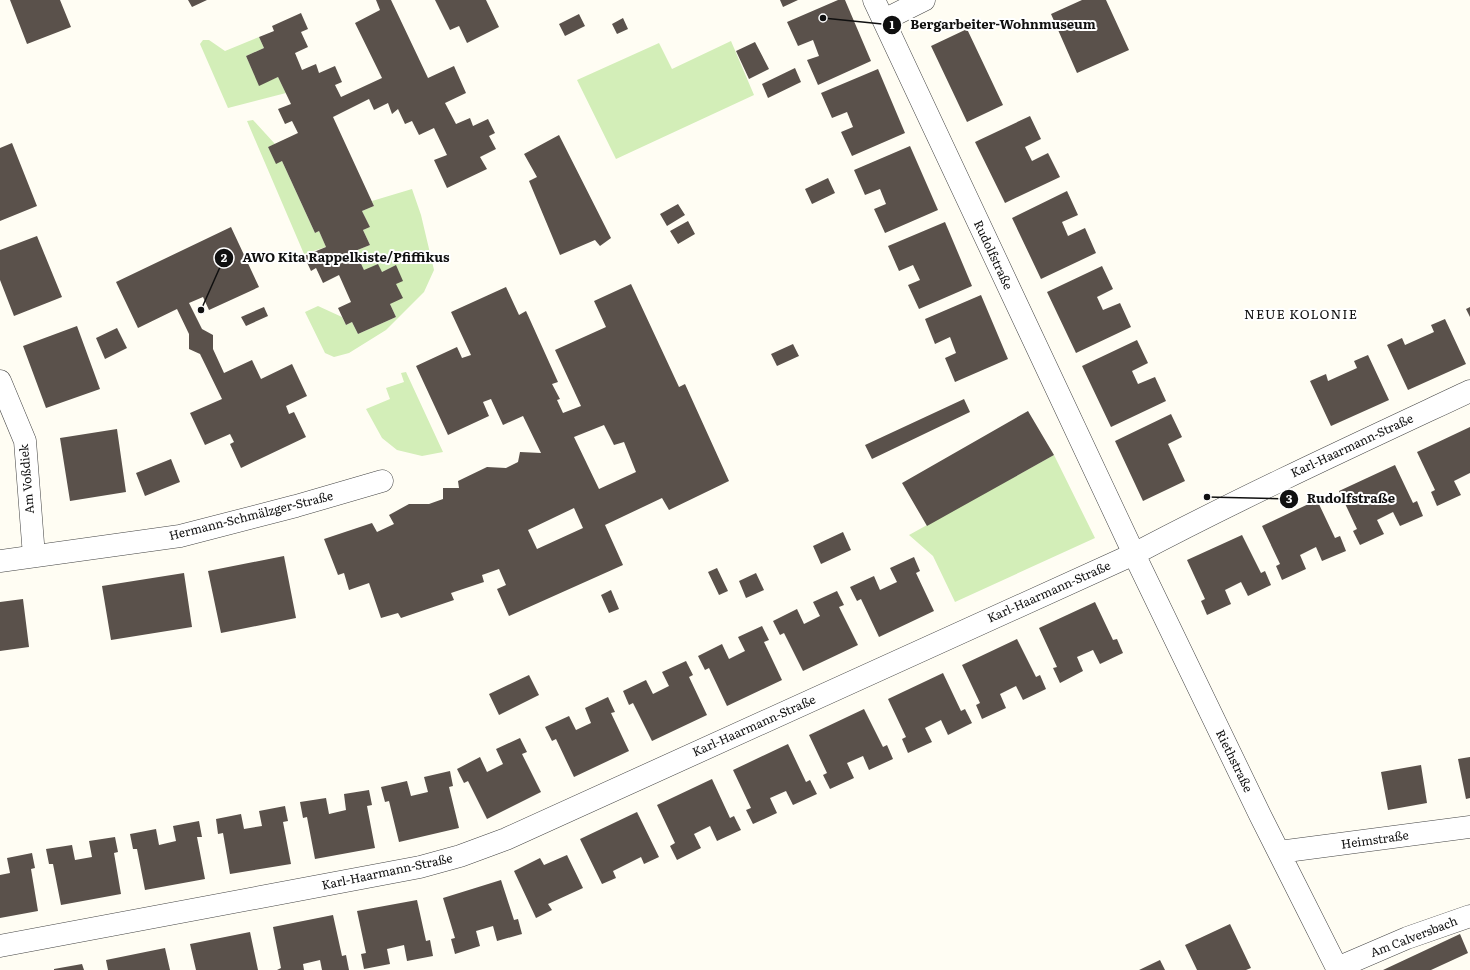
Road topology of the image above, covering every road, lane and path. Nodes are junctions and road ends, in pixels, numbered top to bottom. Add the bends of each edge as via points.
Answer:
1 (874, 0) edge
2 (924, 0) edge
3 (884, 20) junction
4 (0, 381) edge
5 (1470, 391) edge
6 (382, 481) dead end
7 (1134, 554) junction
8 (34, 556) junction
9 (0, 561) edge
10 (1470, 827) edge
11 (1279, 852) junction
12 (1470, 916) edge
13 (0, 946) edge
14 (1338, 969) edge

1 - 3 street, Rudolfstraße
2 - 3 street
3 - 7 street, Rudolfstraße
4 - 8 street, Am Voßdiek via 24,441
5 - 7 street, Karl-Haarmann-Straße via 1218,509
6 - 8 street, Hermann-Schmälzger-Straße via 180,536
7 - 11 street, Riethstraße
7 - 13 street, Karl-Haarmann-Straße via 506,839 460,856 420,867
8 - 9 street, Hermann-Schmälzger-Straße
10 - 11 street, Heimstraße
11 - 14 street, Riethstraße
12 - 14 street, Am Calversbach via 1407,938

